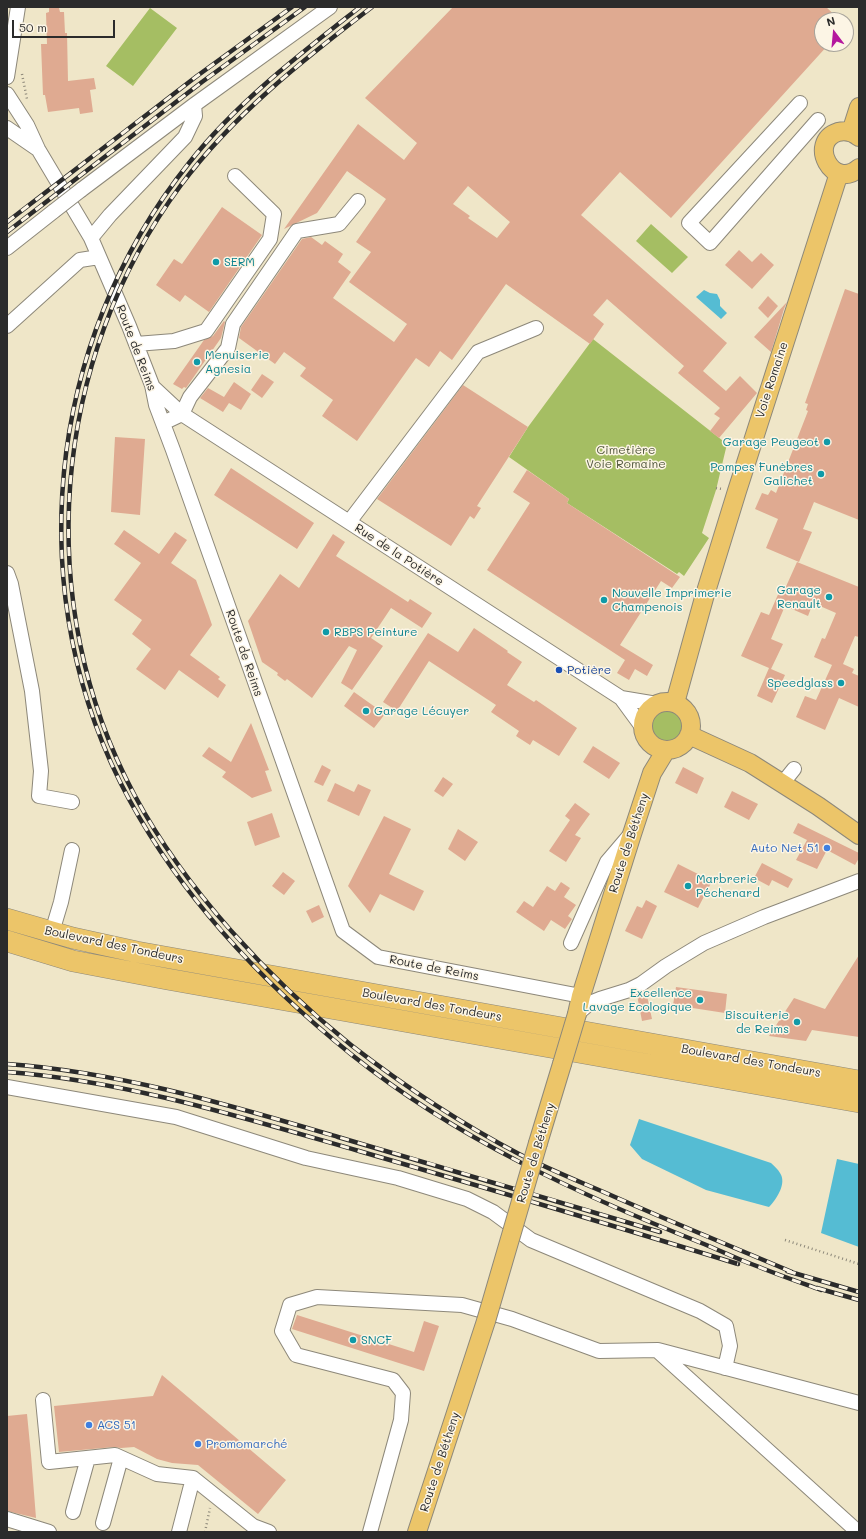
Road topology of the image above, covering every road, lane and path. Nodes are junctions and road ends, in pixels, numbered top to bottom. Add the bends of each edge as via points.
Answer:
1 (330, 7) edge
2 (18, 12) edge
3 (7, 31) edge
4 (21, 71) dead end
5 (7, 77) edge
6 (7, 94) edge
7 (800, 103) dead end
8 (30, 104) dead end
9 (194, 105) junction
10 (859, 107) edge
11 (818, 120) dead end
12 (7, 128) edge
13 (855, 134) edge
14 (38, 149) junction
15 (859, 168) edge
16 (838, 173) junction
17 (235, 176) dead end
18 (358, 201) dead end
19 (91, 238) junction
20 (7, 248) edge
21 (99, 257) junction
22 (7, 326) edge
23 (536, 328) dead end
24 (136, 344) junction
25 (152, 385) junction
26 (182, 414) junction
27 (163, 423) junction
28 (348, 522) junction
29 (7, 573) edge
30 (622, 698) junction
31 (675, 703) junction
32 (657, 704) junction
33 (689, 735) junction
34 (653, 740) junction
35 (794, 769) dead end
36 (782, 784) junction
37 (72, 802) dead end
38 (632, 834) junction
39 (859, 835) edge
40 (72, 850) dead end
41 (859, 881) edge
42 (7, 919) edge
43 (52, 932) junction
44 (7, 941) edge
45 (570, 942) dead end
46 (581, 996) junction
47 (577, 1014) junction
48 (778, 1066) junction
49 (689, 1072) junction
50 (859, 1074) edge
51 (859, 1081) edge
52 (7, 1088) edge
53 (859, 1102) edge
54 (859, 1114) edge
55 (785, 1240) dead end
56 (859, 1264) edge
57 (658, 1350) junction
58 (725, 1368) junction
59 (43, 1400) dead end
60 (859, 1403) edge
61 (88, 1458) junction
62 (121, 1458) junction
63 (193, 1478) junction
64 (213, 1494) junction
65 (73, 1512) dead end
66 (7, 1519) edge
67 (103, 1523) dead end
68 (49, 1532) edge
69 (179, 1532) edge
70 (205, 1532) edge
71 (269, 1532) edge
72 (370, 1532) edge
73 (417, 1532) edge
74 (858, 1532) edge

1 - 9 street
2 - 3 street
2 - 5 street
4 - 8 path
6 - 14 street, Route de Reims via 27,125
7 - 11 street via 689,223 710,243
9 - 19 street via 195,116 185,136
9 - 20 street, bridge
10 - 13 main road
12 - 14 street, Route de Reims
13 - 16 main road via 846,131 834,134 825,144 827,165
14 - 19 street, Route de Reims
15 - 16 main road via 851,173
16 - 31 main road, Voie Romaine via 743,470
17 - 24 street via 274,214 270,239 206,331 174,342
18 - 26 street via 339,224 297,231 232,324 228,348 190,397
19 - 21 street, Route de Reims
21 - 22 street via 80,260
21 - 24 street, Route de Reims
23 - 28 street via 478,352
24 - 25 street, Route de Reims
25 - 26 street, Rue de la Potière
25 - 27 street, Route de Reims
26 - 27 street
26 - 28 street, Rue de la Potière
27 - 46 street, Route de Reims via 343,931 378,957
28 - 30 street, Rue de la Potière
29 - 37 street via 32,691 41,771 39,796
30 - 32 street, Rue de la Potière
30 - 34 street
31 - 32 main road
31 - 33 main road via 687,713 691,728
32 - 34 main road via 644,716
33 - 34 main road via 680,746
33 - 36 main road via 750,763
34 - 38 main road, Route de Bétheny via 652,773
35 - 36 street
36 - 39 main road
38 - 45 street via 607,862
38 - 46 main road, Route de Bétheny
40 - 43 street
41 - 47 street via 704,943 642,984 590,1003
42 - 43 highway, Boulevard des Tondeurs
43 - 48 highway, Boulevard des Tondeurs via 137,952
44 - 49 highway, Boulevard des Tondeurs via 73,961 159,978
46 - 47 main road, Route de Bétheny
47 - 73 main road, Route de Bétheny, bridge via 486,1321
48 - 50 highway
48 - 51 highway, Boulevard des Tondeurs
49 - 53 highway, Boulevard des Tondeurs
49 - 54 highway via 747,1092
52 - 58 street via 176,1117 306,1158 398,1178 467,1199 493,1212 532,1240 700,1311 726,1326 730,1346
55 - 56 path
57 - 58 street
57 - 72 street via 599,1351 512,1319 462,1305 317,1298 290,1305 282,1331 296,1355 392,1380 403,1393 401,1420
57 - 74 street
58 - 60 street
59 - 61 street via 49,1462
61 - 62 street
61 - 65 street
62 - 63 street via 157,1474
62 - 67 street
63 - 64 street
63 - 69 street
64 - 70 path
64 - 71 street via 253,1526
66 - 68 street

